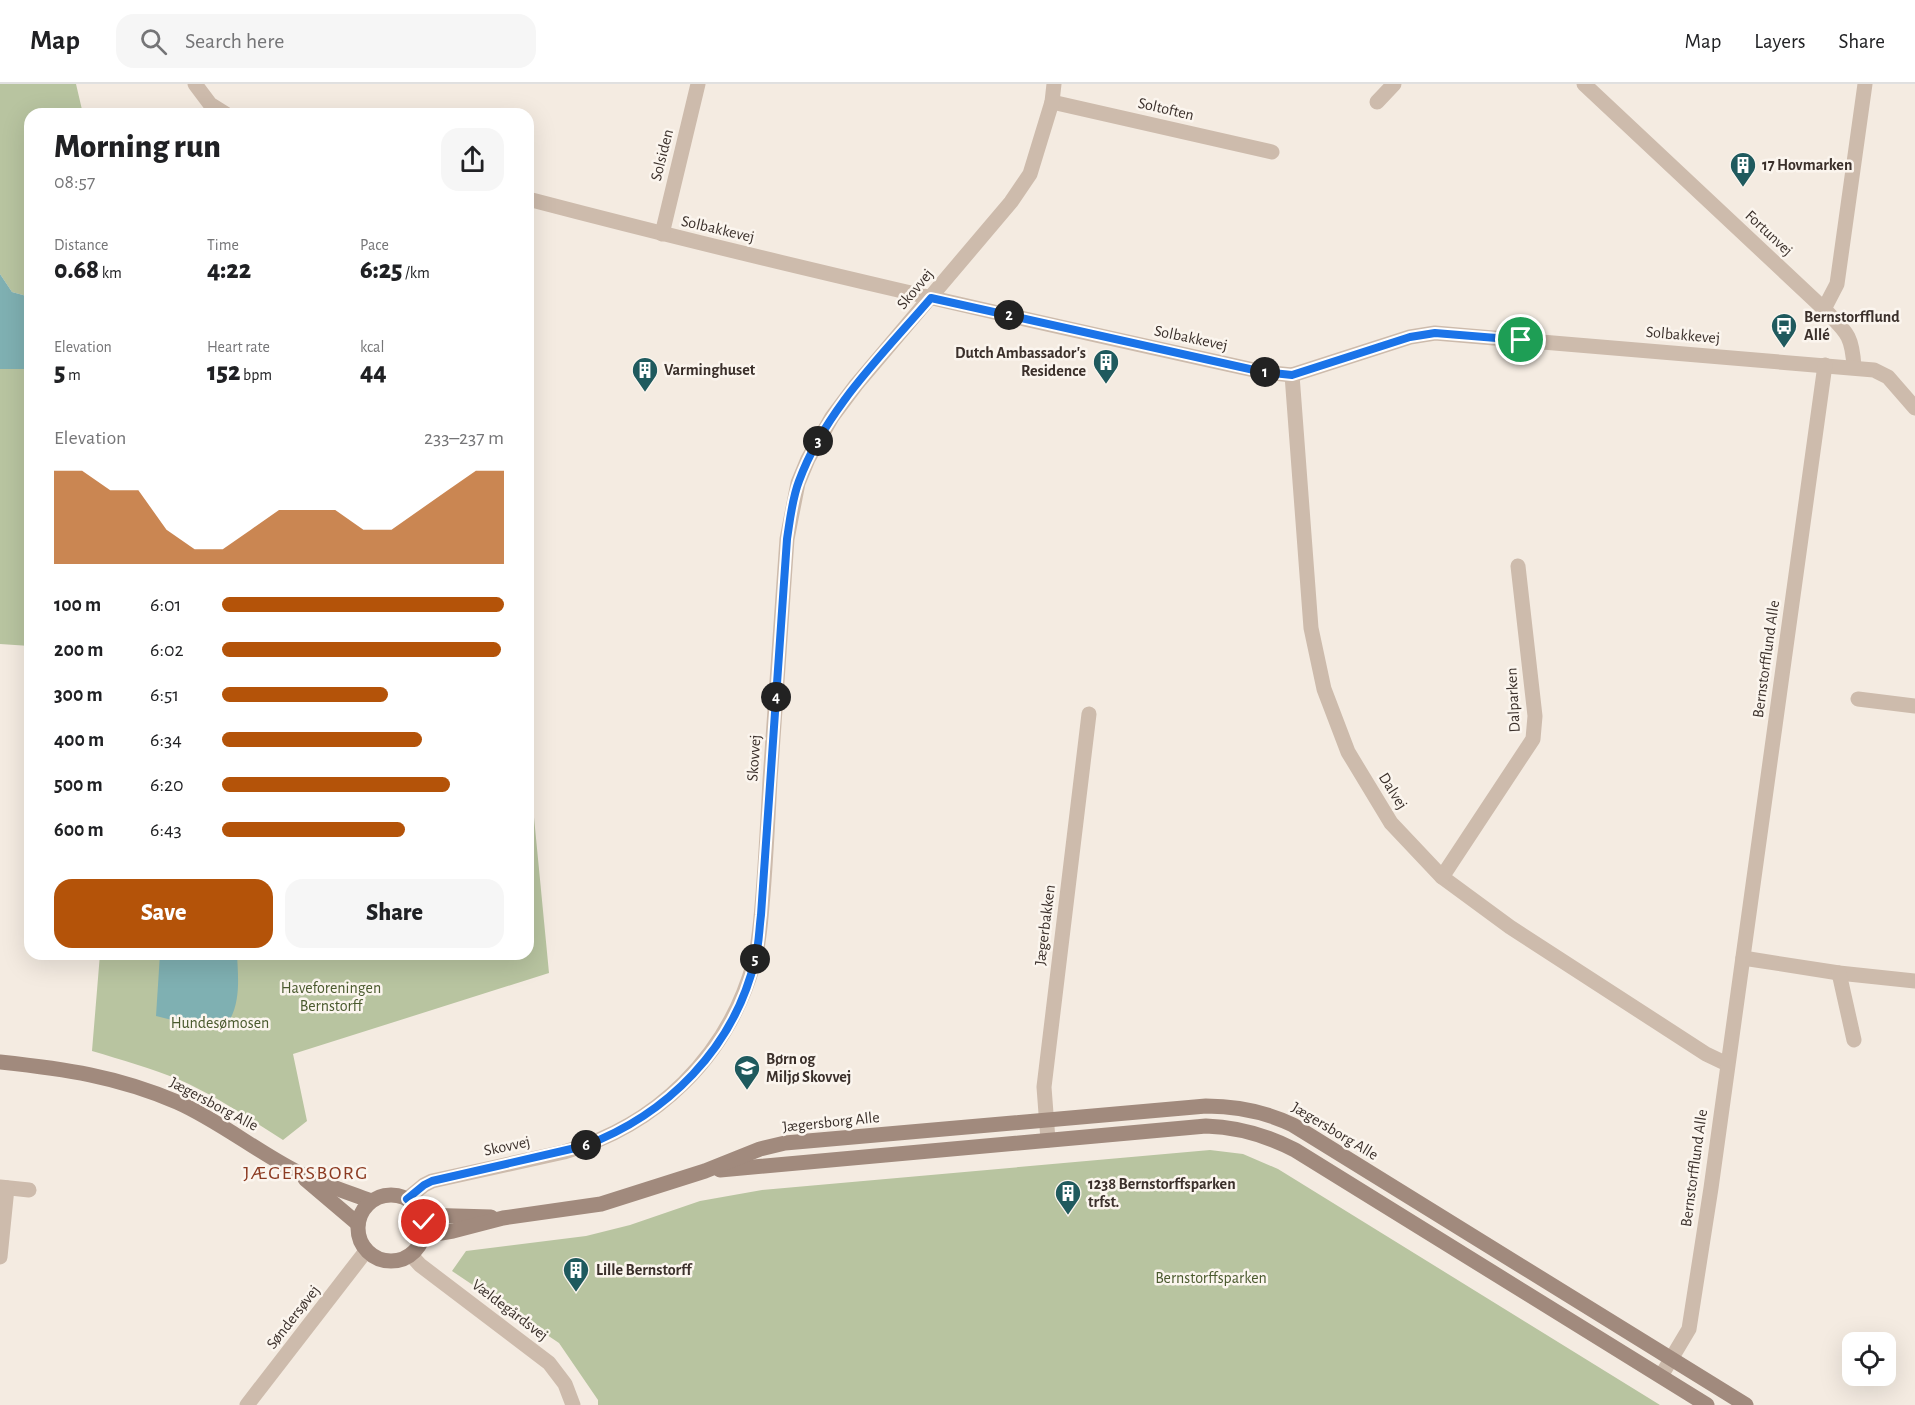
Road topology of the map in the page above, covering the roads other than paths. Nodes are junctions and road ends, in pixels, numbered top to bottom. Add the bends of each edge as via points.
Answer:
1 (195, 84) edge
2 (698, 84) edge
3 (1054, 84) edge
4 (1395, 84) edge
5 (1584, 84) edge
6 (1865, 84) edge
7 (1052, 102) junction
8 (1377, 102) dead end
9 (216, 108) edge
10 (1272, 152) dead end
11 (534, 201) edge
12 (662, 234) junction
13 (931, 298) junction
14 (1824, 309) junction
15 (1826, 365) junction
16 (1854, 367) junction
17 (1292, 375) junction
18 (1915, 408) edge
19 (1518, 566) dead end
20 (1858, 699) dead end
21 (1915, 706) edge
22 (1089, 714) dead end
23 (1442, 877) junction
24 (1743, 958) junction
25 (1839, 973) junction
26 (1915, 981) edge
27 (1854, 1040) dead end
28 (0, 1062) edge
29 (1727, 1064) junction
30 (1046, 1120) junction
31 (1048, 1140) junction
32 (705, 1171) junction
33 (299, 1173) junction
34 (3, 1187) edge
35 (29, 1190) dead end
36 (407, 1199) junction
37 (371, 1201) junction
38 (422, 1215) junction
39 (503, 1218) junction
40 (357, 1224) junction
41 (423, 1236) junction
42 (366, 1251) junction
43 (411, 1255) junction
44 (0, 1257) edge
45 (1671, 1359) junction
46 (1661, 1376) junction
47 (248, 1405) edge
48 (573, 1405) edge
49 (1707, 1405) edge
50 (1746, 1405) edge

1 - 9 street
2 - 12 street, Solsiden
3 - 7 street, Skovvej
4 - 8 street
5 - 14 street, Fortunvej
6 - 14 street via 1836,284
7 - 10 street, Soltoften
7 - 13 street, Skovvej via 1030,174
11 - 12 street, Solbakkevej
12 - 13 street, Solbakkevej
13 - 17 street, Solbakkevej via 1263,372
13 - 36 street, Skovvej via 832,417 808,459 794,497 787,539 755,960 719,1041 676,1092 622,1130 564,1152 432,1181
14 - 16 street, Fortunvej via 1853,345
15 - 16 street, Solbakkevej
15 - 17 street, Solbakkevej via 1435,333 1410,337
15 - 24 street, Bernstorfflund Alle
16 - 18 street via 1888,377
17 - 23 street, Dalvej via 1311,628 1324,689 1348,752 1391,823
19 - 23 street, Dalparken via 1535,716 1533,739
20 - 21 street
22 - 30 street, Jægerbakken via 1044,1087
23 - 29 street, Dalvej via 1510,927
24 - 25 street
24 - 29 street, Bernstorfflund Alle
25 - 26 street
25 - 27 street
28 - 33 street, Jægersborg Alle via 86,1073 152,1092 204,1116
29 - 45 street, Bernstorfflund Alle via 1689,1329
30 - 31 street, Jægerbakken
30 - 32 street, Jægersborg Alle via 785,1143
30 - 45 street, Jægersborg Alle via 1206,1106 1251,1110 1281,1119
31 - 32 street, Jægersborg Alle
31 - 46 street, Jægersborg Alle via 1206,1126 1265,1136 1295,1150
32 - 39 street, Jægersborg Alle via 601,1204
33 - 37 street, Jægersborg Alle
33 - 40 street, Jægersborg Alle
34 - 35 street
34 - 44 street
36 - 37 street via 387,1195
36 - 38 street
37 - 40 street
38 - 39 street, Jægersborg Alle
38 - 41 street
39 - 41 street, Jægersborg Alle
40 - 42 street
41 - 43 street
42 - 43 street via 387,1261
42 - 47 street, Søndersøvej
43 - 48 street, Vældegårdsvej via 420,1266 549,1363 565,1384
45 - 46 street, Bernstorfflund Alle
45 - 50 street, Jægersborg Alle
46 - 49 street, Jægersborg Alle

